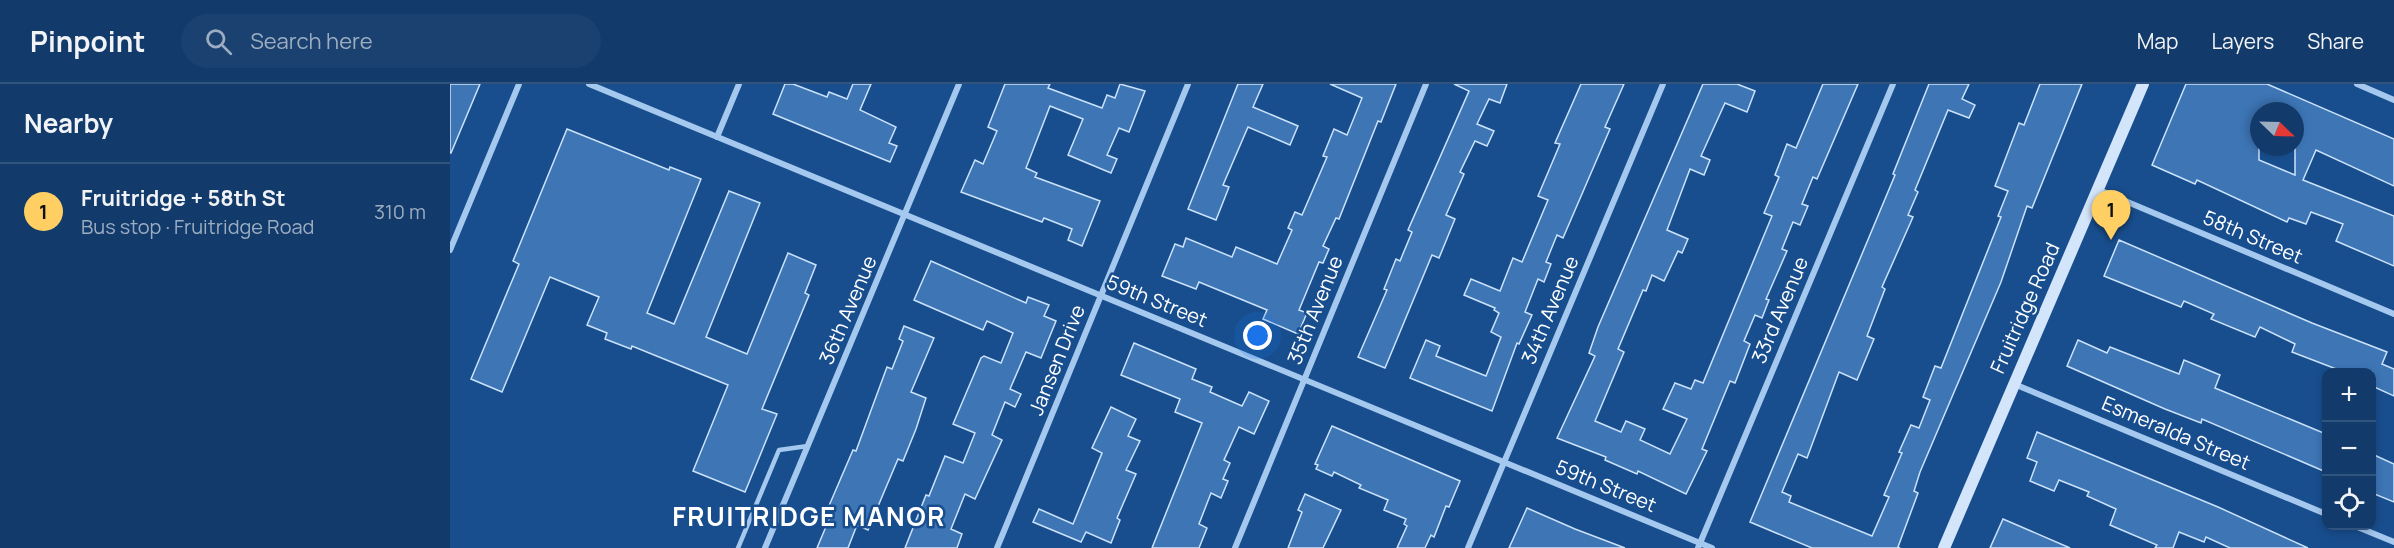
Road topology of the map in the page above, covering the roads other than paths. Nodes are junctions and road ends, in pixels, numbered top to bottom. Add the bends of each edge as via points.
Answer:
1 (519, 84) edge
2 (589, 84) edge
3 (740, 84) edge
4 (960, 84) edge
5 (1188, 84) edge
6 (1426, 84) edge
7 (1663, 84) edge
8 (1893, 84) edge
9 (2143, 84) edge
10 (2357, 84) edge
11 (2394, 100) edge
12 (717, 137) junction
13 (2099, 190) junction
14 (906, 215) junction
15 (450, 250) edge
16 (1101, 296) junction
17 (2394, 314) edge
18 (1304, 380) junction
19 (2012, 384) junction
20 (808, 446) junction
21 (1504, 462) junction
22 (2322, 512) edge
23 (2366, 530) edge
24 (2394, 542) edge
25 (1699, 546) edge
26 (738, 548) edge
27 (765, 548) edge
28 (997, 548) edge
29 (1235, 548) edge
30 (1468, 548) edge
31 (1712, 548) edge
32 (1944, 548) edge

1 - 15 street
2 - 12 street, 59th Street
3 - 12 street
4 - 14 street, 36th Avenue
5 - 16 street, Jansen Drive
6 - 18 street, 35th Avenue
7 - 21 street, 34th Avenue
8 - 25 street, 33rd Avenue
9 - 13 main road, Fruitridge Road
10 - 11 street
12 - 14 street, 59th Street
13 - 17 street, 58th Street
13 - 19 main road, Fruitridge Road
14 - 16 street, 59th Street
14 - 20 street, 36th Avenue
16 - 18 street, 59th Street
16 - 28 street, Jansen Drive
18 - 21 street, 59th Street
18 - 29 street, 35th Avenue
19 - 22 street, Esmeralda Street
19 - 32 main road, Fruitridge Road
20 - 26 lane via 779,450
20 - 27 street, 36th Avenue
21 - 25 street, 59th Street
21 - 30 street, 34th Avenue
23 - 24 street
25 - 31 street, 59th Street

